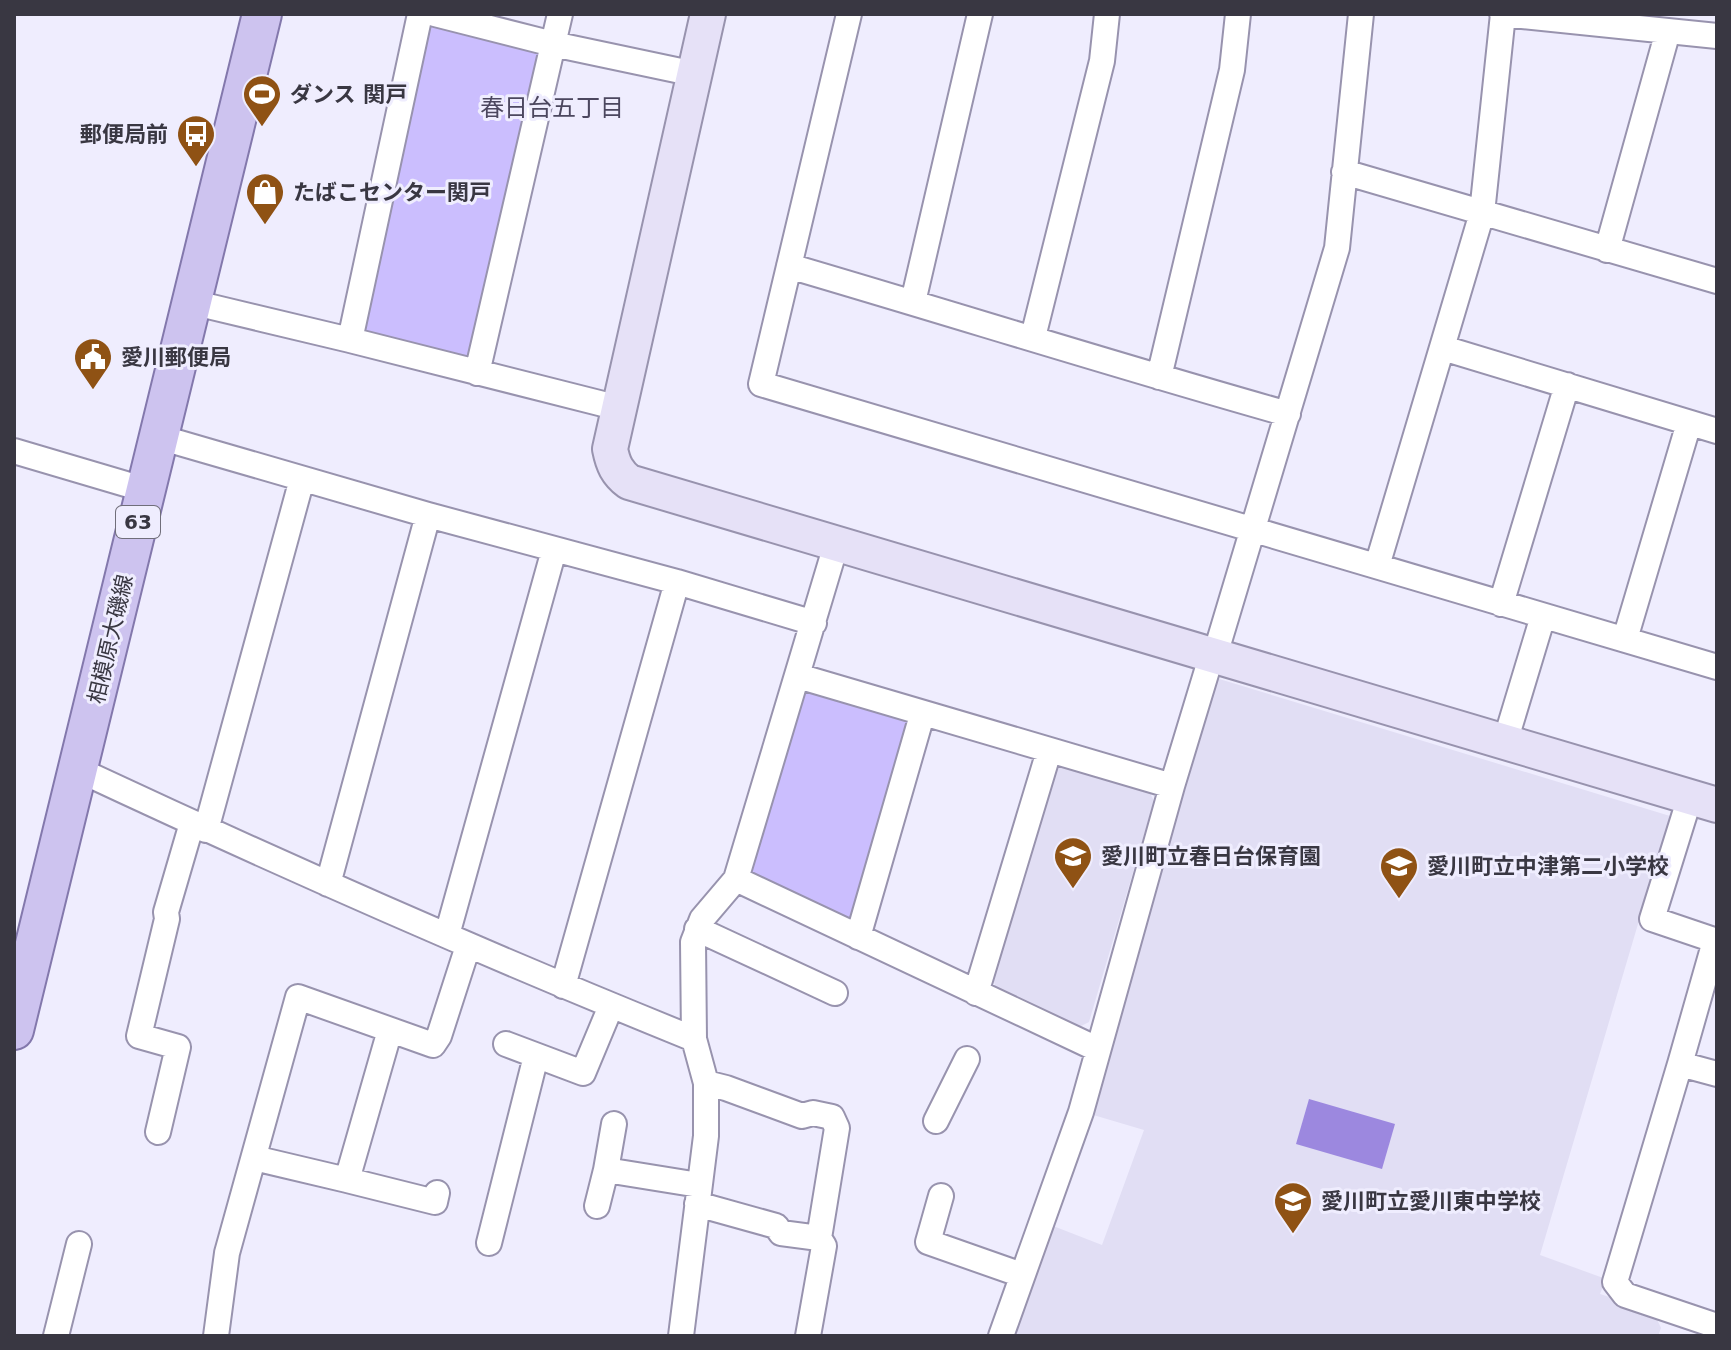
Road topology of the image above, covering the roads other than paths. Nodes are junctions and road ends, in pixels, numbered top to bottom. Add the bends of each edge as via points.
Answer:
1 (262, 14) edge
2 (420, 14) edge
3 (435, 14) edge
4 (560, 14) edge
5 (708, 14) edge
6 (849, 14) edge
7 (980, 14) edge
8 (1107, 14) edge
9 (1238, 14) edge
10 (1361, 14) edge
11 (1503, 14) edge
12 (1668, 31) junction
13 (1717, 36) edge
14 (553, 44) junction
15 (695, 74) junction
16 (1344, 172) junction
17 (1482, 213) junction
18 (1607, 250) junction
19 (789, 266) junction
20 (1717, 281) edge
21 (191, 302) junction
22 (913, 302) junction
23 (1033, 337) junction
24 (350, 340) junction
25 (1443, 348) junction
26 (477, 373) junction
27 (1159, 377) junction
28 (1567, 385) junction
29 (619, 408) junction
30 (1288, 414) junction
31 (1689, 423) junction
32 (1717, 431) edge
33 (159, 437) junction
34 (14, 451) edge
35 (302, 479) junction
36 (146, 490) junction
37 (428, 515) junction
38 (1253, 531) junction
39 (836, 545) junction
40 (554, 550) junction
41 (1377, 566) junction
42 (677, 582) junction
43 (1501, 604) junction
44 (1543, 616) junction
45 (814, 623) junction
46 (1625, 639) junction
47 (1213, 654) junction
48 (1717, 667) edge
49 (798, 676) junction
50 (922, 715) junction
51 (1505, 742) junction
52 (1049, 751) junction
53 (79, 770) junction
54 (1172, 786) junction
55 (1704, 801) edge
56 (199, 826) junction
57 (736, 879) junction
58 (328, 884) junction
59 (697, 929) junction
60 (858, 937) junction
61 (457, 940) junction
62 (1716, 941) edge
63 (563, 986) junction
64 (835, 993) dead end
65 (976, 993) junction
66 (611, 1006) junction
67 (14, 1030) edge
68 (390, 1030) junction
69 (694, 1039) junction
70 (506, 1044) dead end
71 (1097, 1049) junction
72 (536, 1056) junction
73 (967, 1059) dead end
74 (1680, 1064) junction
75 (1717, 1074) edge
76 (706, 1083) junction
77 (936, 1121) dead end
78 (614, 1124) dead end
79 (158, 1132) dead end
80 (254, 1158) junction
81 (606, 1170) junction
82 (347, 1180) junction
83 (698, 1194) junction
84 (435, 1201) dead end
85 (931, 1205) dead end
86 (597, 1206) dead end
87 (819, 1238) junction
88 (489, 1243) dead end
89 (79, 1244) dead end
90 (1022, 1275) junction
91 (1675, 1313) junction
92 (1717, 1326) edge
93 (56, 1336) edge
94 (216, 1336) edge
95 (681, 1336) edge
96 (808, 1336) edge
97 (1001, 1336) edge
98 (1666, 1336) edge

1 - 21 main road, 相模原大磯線 / 63
2 - 24 street
3 - 14 street
4 - 14 street
5 - 15 street
6 - 19 street
7 - 22 street
8 - 23 street via 1102,61
9 - 27 street via 1232,70
10 - 16 street
11 - 12 street
11 - 17 street
12 - 13 street
12 - 18 street
14 - 15 street
14 - 26 street
15 - 29 street
16 - 17 street
16 - 30 street via 1337,248
17 - 18 street
17 - 25 street
18 - 20 street
19 - 22 street
19 - 38 street via 761,384
21 - 24 street
21 - 33 main road, 相模原大磯線 / 63
22 - 23 street
23 - 27 street
24 - 26 street
25 - 28 street
25 - 41 street
26 - 29 street
27 - 30 street
28 - 31 street
28 - 43 street
29 - 39 street via 610,449 612,463 629,482
30 - 38 street
31 - 32 street
31 - 46 street
33 - 35 street
33 - 36 main road, 相模原大磯線 / 63
34 - 36 street
35 - 37 street
35 - 56 street
36 - 53 main road, 相模原大磯線 / 63
37 - 40 street
37 - 58 street
38 - 41 street
38 - 47 street
39 - 45 street
39 - 47 street
40 - 42 street
40 - 61 street
41 - 43 street
42 - 45 street
42 - 63 street
43 - 44 street
44 - 46 street
44 - 51 street
45 - 49 street
46 - 48 street
47 - 51 street
47 - 54 street
49 - 50 street
49 - 57 street
50 - 52 street
50 - 60 street
51 - 55 street
52 - 54 street
52 - 65 street
53 - 56 street
53 - 67 main road, 相模原大磯線 / 63
54 - 71 street
55 - 62 street via 1652,919
56 - 58 street
56 - 79 street via 166,912 139,1036 190,1049
57 - 59 street
57 - 60 street
58 - 61 street
59 - 64 street
59 - 69 street
60 - 65 street
61 - 63 street
61 - 68 street via 433,1045
62 - 74 street
63 - 66 street
65 - 71 street
66 - 69 street
66 - 72 street via 583,1073
68 - 80 street via 298,997
68 - 82 street
69 - 76 street
70 - 72 street
71 - 90 street via 1081,1112
72 - 88 street via 507,1212
73 - 77 street
74 - 75 street
74 - 91 street via 1615,1282 1625,1295
76 - 83 street
76 - 87 street via 802,1116 832,1117 837,1128
78 - 81 street
80 - 82 street
80 - 94 street via 227,1253
81 - 83 street
81 - 86 street
82 - 84 street
83 - 87 street via 776,1226 781,1233
83 - 95 street
85 - 90 street via 928,1242
87 - 96 street via 824,1246
89 - 93 street
90 - 97 street
91 - 92 street
91 - 98 street

